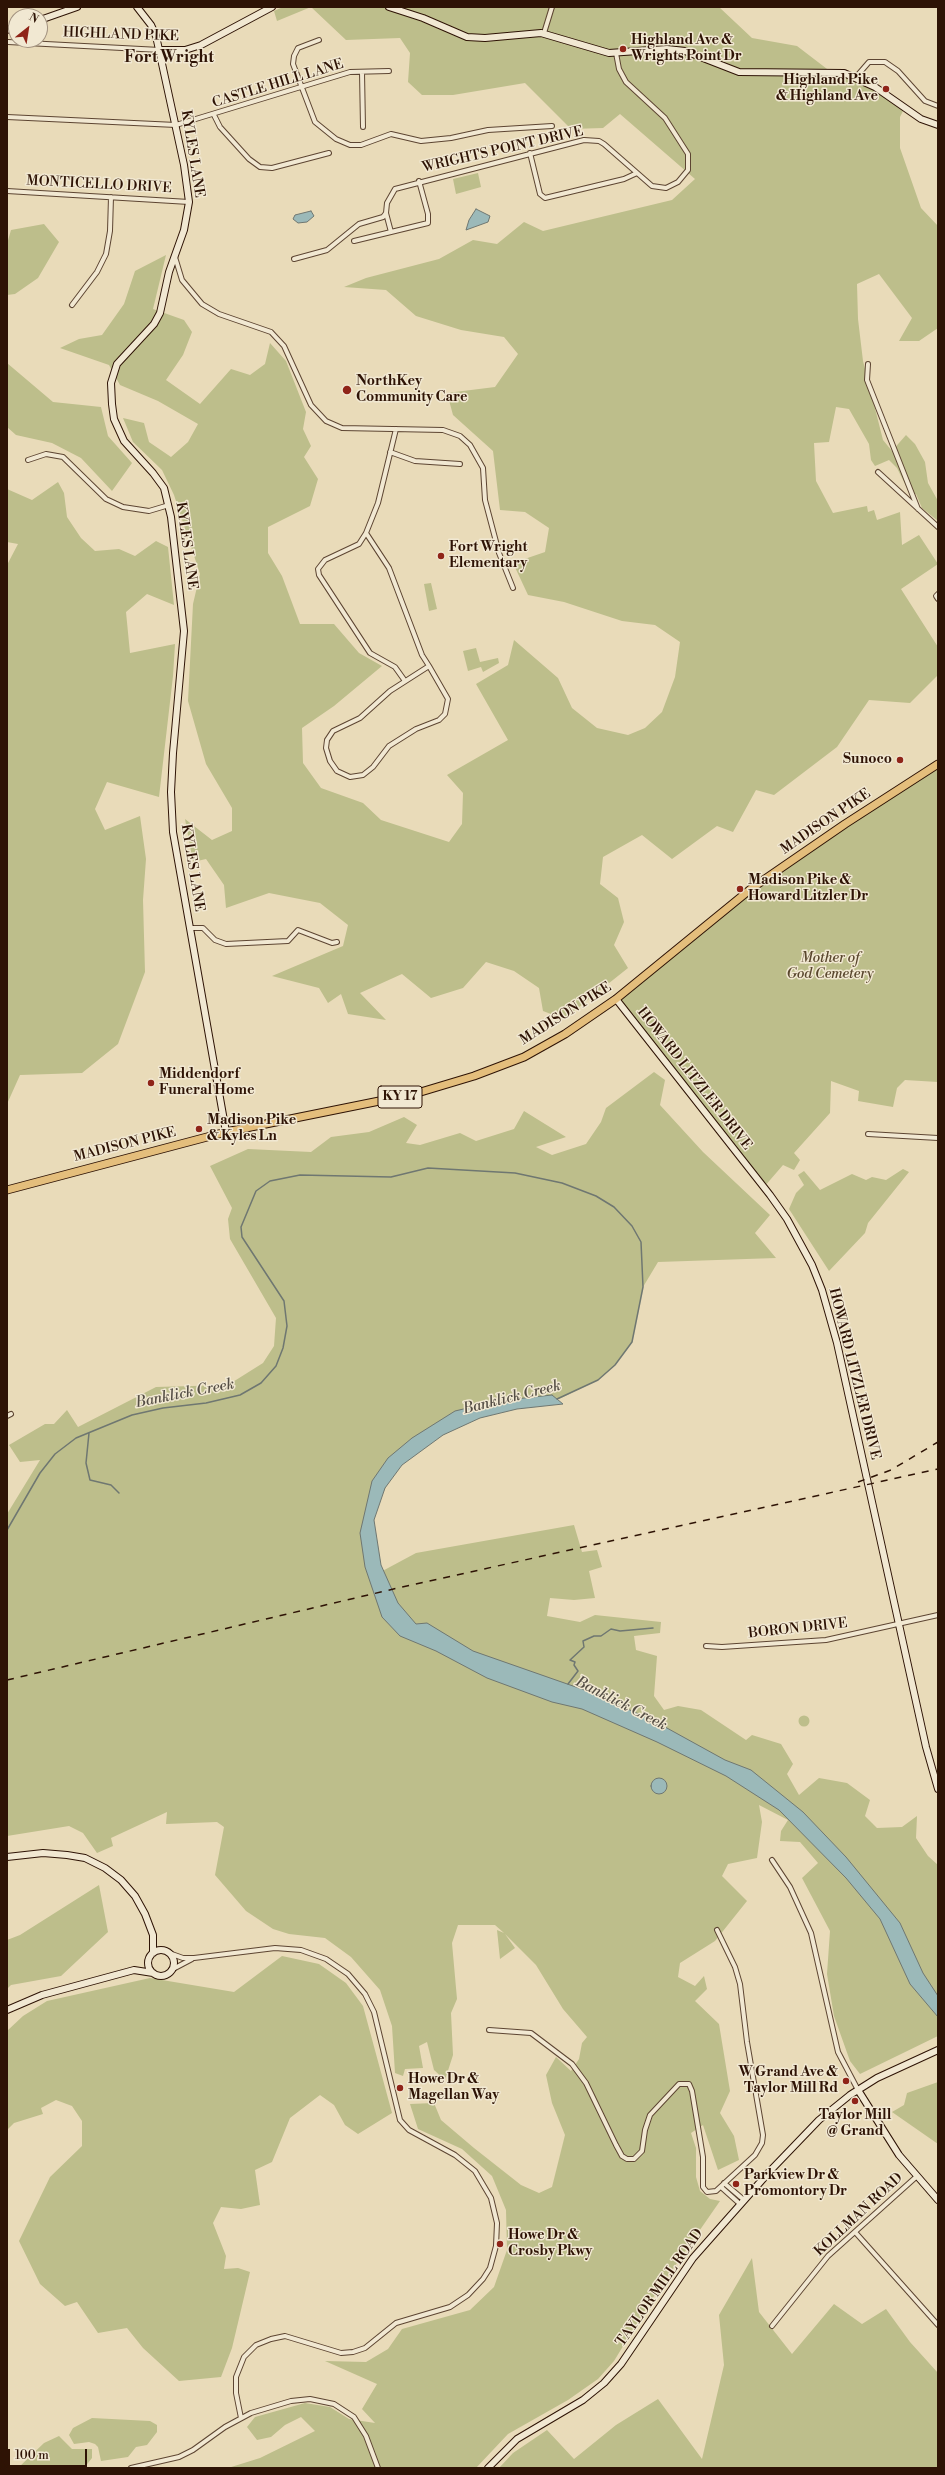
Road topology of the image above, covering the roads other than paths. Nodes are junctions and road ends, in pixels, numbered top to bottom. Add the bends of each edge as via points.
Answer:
1 (77, 7) edge
2 (137, 7) edge
3 (272, 7) edge
4 (389, 7) edge
5 (552, 7) edge
6 (48, 17) edge
7 (544, 33) junction
8 (319, 40) dead end
9 (48, 44) edge
10 (160, 50) junction
11 (616, 53) junction
12 (388, 71) dead end
13 (362, 72) junction
14 (856, 77) junction
15 (302, 88) junction
16 (938, 106) edge
17 (214, 115) junction
18 (7, 117) edge
19 (176, 125) junction
20 (938, 125) edge
21 (552, 126) dead end
22 (363, 127) dead end
23 (330, 153) dead end
24 (530, 154) junction
25 (636, 173) junction
26 (419, 181) junction
27 (7, 191) edge
28 (111, 198) junction
29 (189, 202) junction
30 (386, 213) junction
31 (391, 232) junction
32 (354, 241) dead end
33 (175, 257) junction
34 (294, 259) dead end
35 (72, 305) dead end
36 (868, 364) dead end
37 (396, 429) junction
38 (390, 452) junction
39 (28, 460) dead end
40 (460, 464) dead end
41 (878, 472) dead end
42 (169, 505) junction
43 (918, 509) junction
44 (938, 527) edge
45 (366, 533) junction
46 (513, 588) dead end
47 (430, 666) junction
48 (406, 681) junction
49 (938, 764) edge
50 (190, 928) junction
51 (337, 942) dead end
52 (616, 999) junction
53 (226, 1132) junction
54 (868, 1134) dead end
55 (938, 1138) edge
56 (7, 1190) edge
57 (938, 1615) edge
58 (899, 1624) junction
59 (706, 1646) dead end
60 (938, 1789) edge
61 (7, 1857) edge
62 (772, 1860) dead end
63 (718, 1930) dead end
64 (153, 1935) junction
65 (167, 1952) junction
66 (153, 1953) junction
67 (194, 1958) junction
68 (148, 1960) junction
69 (173, 1969) junction
70 (134, 1970) junction
71 (153, 1973) junction
72 (7, 2010) edge
73 (489, 2030) dead end
74 (938, 2050) edge
75 (858, 2090) junction
76 (916, 2177) junction
77 (722, 2185) junction
78 (938, 2200) edge
79 (742, 2202) junction
80 (854, 2232) junction
81 (938, 2325) edge
82 (772, 2326) dead end
83 (242, 2418) junction
84 (131, 2468) edge
85 (378, 2468) edge
86 (488, 2468) edge

1 - 6 main road, HIGHLAND PIKE
2 - 10 main road, KYLES LANE via 154,30
3 - 10 main road, HIGHLAND PIKE via 201,46 185,50
4 - 7 main road via 423,18 467,38
5 - 7 street
7 - 11 main road via 595,50
8 - 15 street via 298,48 294,56 293,64
9 - 10 street, HIGHLAND PIKE
10 - 19 main road, KYLES LANE
11 - 14 main road via 673,50 696,54 739,72 827,72
11 - 25 street, WRIGHTS POINT DRIVE via 619,68 626,82 665,118 689,157 688,170 684,177 666,188 652,186
12 - 13 street, CASTLE HILL LANE
13 - 15 street, CASTLE HILL LANE via 350,72
13 - 22 street
14 - 16 street via 870,62 885,62 898,71 925,100
14 - 20 main road via 918,117
15 - 17 street, CASTLE HILL LANE
15 - 21 street via 315,122 336,139 350,145 361,145 391,134 420,141 488,130
17 - 19 street, CASTLE HILL LANE
17 - 23 street via 220,127 260,167 272,168
18 - 19 street, CASTLE HILL LANE
19 - 29 main road, KYLES LANE
24 - 25 street, WRIGHTS POINT DRIVE via 584,140 599,141
24 - 25 street via 540,194 545,198 624,179
24 - 26 street, WRIGHTS POINT DRIVE
26 - 30 street, WRIGHTS POINT DRIVE via 395,189 388,198
26 - 31 street via 428,214 427,223
27 - 28 street, MONTICELLO DRIVE
28 - 29 street, MONTICELLO DRIVE
28 - 35 street via 106,254 97,272
29 - 33 main road, KYLES LANE via 186,225
30 - 31 street, WRIGHTS POINT DRIVE
30 - 34 street via 383,217 359,224 327,250
31 - 32 street
33 - 37 street via 182,280 202,304 219,314 270,332 284,346 311,405 326,422 342,428
33 - 42 main road, KYLES LANE via 160,313 146,333 121,358 115,370 111,389 119,431 128,447 161,483
36 - 43 street via 867,380
37 - 38 street
37 - 46 street via 431,429 453,434 464,439 477,454 483,468 485,500 499,553
38 - 40 street via 415,461
38 - 45 street via 378,503
39 - 42 street via 46,454 63,458 106,499 122,507 149,511
41 - 43 street
42 - 50 main road, KYLES LANE via 184,631 173,753 172,811 174,843
43 - 44 street
45 - 47 street via 389,568 422,655
45 - 48 street via 354,548 340,552 320,565 319,575 370,652 395,668
47 - 48 street
47 - 48 street via 448,699 445,714 439,720 416,729 389,746 373,767 363,775 350,777 337,771 327,752 326,744 331,734 340,726 360,718 390,691
49 - 52 main road, MADISON PIKE / KY 17 via 752,888
50 - 51 street via 203,928 215,940 226,944 288,941 298,930 332,943
50 - 53 main road, KYLES LANE
52 - 53 main road, MADISON PIKE / KY 17 via 548,1044 500,1067 474,1076 414,1094
52 - 58 main road, HOWARD LITZLER DRIVE via 770,1194 812,1265 837,1343
53 - 56 main road, MADISON PIKE / KY 17
54 - 55 street
57 - 58 street, BORON DRIVE
58 - 59 street, BORON DRIVE via 826,1640
58 - 60 main road, HOWARD LITZLER DRIVE via 926,1747
61 - 64 main road via 43,1853 67,1855 85,1858 105,1868 121,1880 135,1896
62 - 75 street via 790,1887 811,1933 838,2052
63 - 77 street via 740,1984 763,2135 762,2143 755,2155
64 - 65 main road
64 - 66 main road
65 - 66 main road
65 - 67 street via 183,1958
65 - 69 main road via 174,1960
66 - 68 main road
67 - 69 street
67 - 83 street via 275,1948 301,1950 326,1959 348,1974 365,1994 374,2012 400,2120 409,2130 455,2155 475,2171 491,2198 497,2223 496,2246 490,2268 472,2291 450,2307 396,2323 365,2348 353,2352 341,2353 285,2336 256,2345 244,2357 236,2377 236,2393
68 - 70 main road
68 - 71 main road
69 - 71 main road via 161,1976
70 - 71 main road
70 - 72 main road via 42,1995
73 - 77 street via 532,2033 572,2064 586,2083 622,2156 627,2158 634,2159 642,2151 644,2130 650,2116 679,2084 689,2084 703,2156 703,2187 710,2193
74 - 75 main road, TAYLOR MILL ROAD via 888,2072
75 - 76 main road
75 - 79 main road, TAYLOR MILL ROAD via 819,2120
76 - 78 main road
76 - 80 street, KOLLMAN ROAD
77 - 79 street
79 - 86 main road, TAYLOR MILL ROAD via 693,2258 621,2364 604,2383 583,2400 517,2439
80 - 81 street
80 - 82 street, KOLLMAN ROAD via 828,2256
83 - 84 street via 179,2457
83 - 85 street via 291,2401 327,2401 347,2412 360,2426

